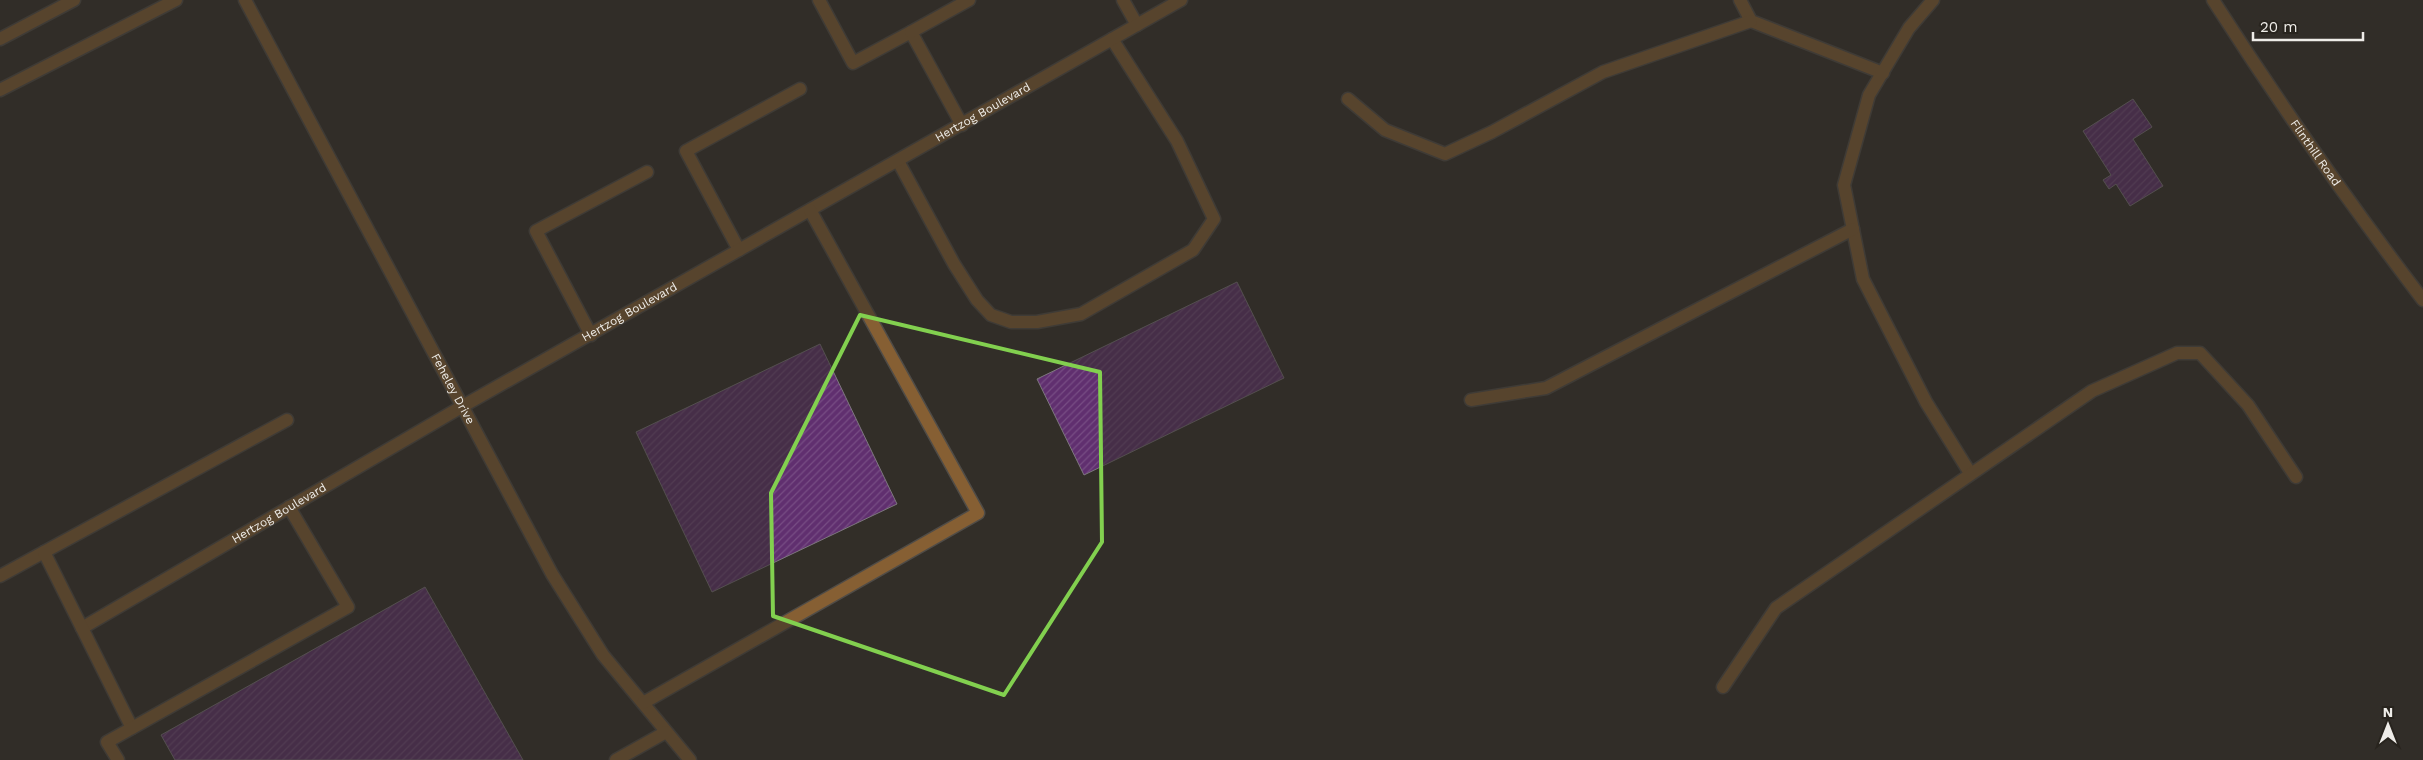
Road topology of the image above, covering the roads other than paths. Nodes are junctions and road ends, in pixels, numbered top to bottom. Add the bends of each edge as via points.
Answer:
1 (74, 0) edge
2 (176, 0) edge
3 (246, 0) edge
4 (818, 0) edge
5 (969, 0) edge
6 (1123, 0) edge
7 (1181, 0) edge
8 (1740, 0) edge
9 (1933, 0) edge
10 (2213, 0) edge
11 (1751, 21) junction
12 (1137, 25) junction
13 (911, 32) junction
14 (0, 39) edge
15 (1112, 39) junction
16 (1883, 73) junction
17 (800, 89) dead end
18 (0, 90) edge
19 (1348, 99) dead end
20 (962, 125) junction
21 (898, 161) junction
22 (647, 172) dead end
23 (810, 210) junction
24 (1853, 229) junction
25 (739, 250) junction
26 (2423, 300) edge
27 (591, 334) junction
28 (1471, 400) dead end
29 (463, 406) junction
30 (287, 420) dead end
31 (1970, 473) junction
32 (2296, 477) dead end
33 (289, 507) junction
34 (44, 552) junction
35 (0, 576) edge
36 (82, 628) junction
37 (1722, 686) dead end
38 (643, 703) junction
39 (132, 728) junction
40 (666, 732) junction
41 (118, 760) edge
42 (616, 760) edge
43 (690, 760) edge

1 - 14 street
2 - 18 street
3 - 29 street, Feheley Drive
4 - 13 street via 853,63
5 - 13 street
6 - 12 street
7 - 12 street, Hertzog Boulevard
8 - 11 street
9 - 16 street via 1910,28
10 - 26 street, Flinthill Road via 2274,96
11 - 16 street
11 - 19 street via 1602,72 1445,154 1385,130
12 - 15 street, Hertzog Boulevard
13 - 20 street
15 - 20 street, Hertzog Boulevard
15 - 21 street via 1177,141 1214,219 1192,250 1082,314 1037,322 1011,322 991,315 954,264
16 - 24 street via 1869,95 1844,185
17 - 25 street via 686,151
20 - 21 street, Hertzog Boulevard
21 - 23 street, Hertzog Boulevard
22 - 27 street via 536,231
23 - 25 street, Hertzog Boulevard
23 - 38 street via 978,513
24 - 28 street via 1546,388
24 - 31 street via 1863,279 1926,402
25 - 27 street, Hertzog Boulevard
27 - 29 street, Hertzog Boulevard
29 - 33 street, Hertzog Boulevard
29 - 38 street, Feheley Drive via 552,574 603,655
30 - 34 street
31 - 32 street via 2092,391 2177,353 2200,353 2248,405
31 - 37 street via 1776,608
33 - 36 street, Hertzog Boulevard
33 - 39 street via 348,607
34 - 35 street
34 - 36 street
36 - 39 street
38 - 40 street, Feheley Drive
39 - 41 street via 107,742
40 - 42 street
40 - 43 street, Feheley Drive

